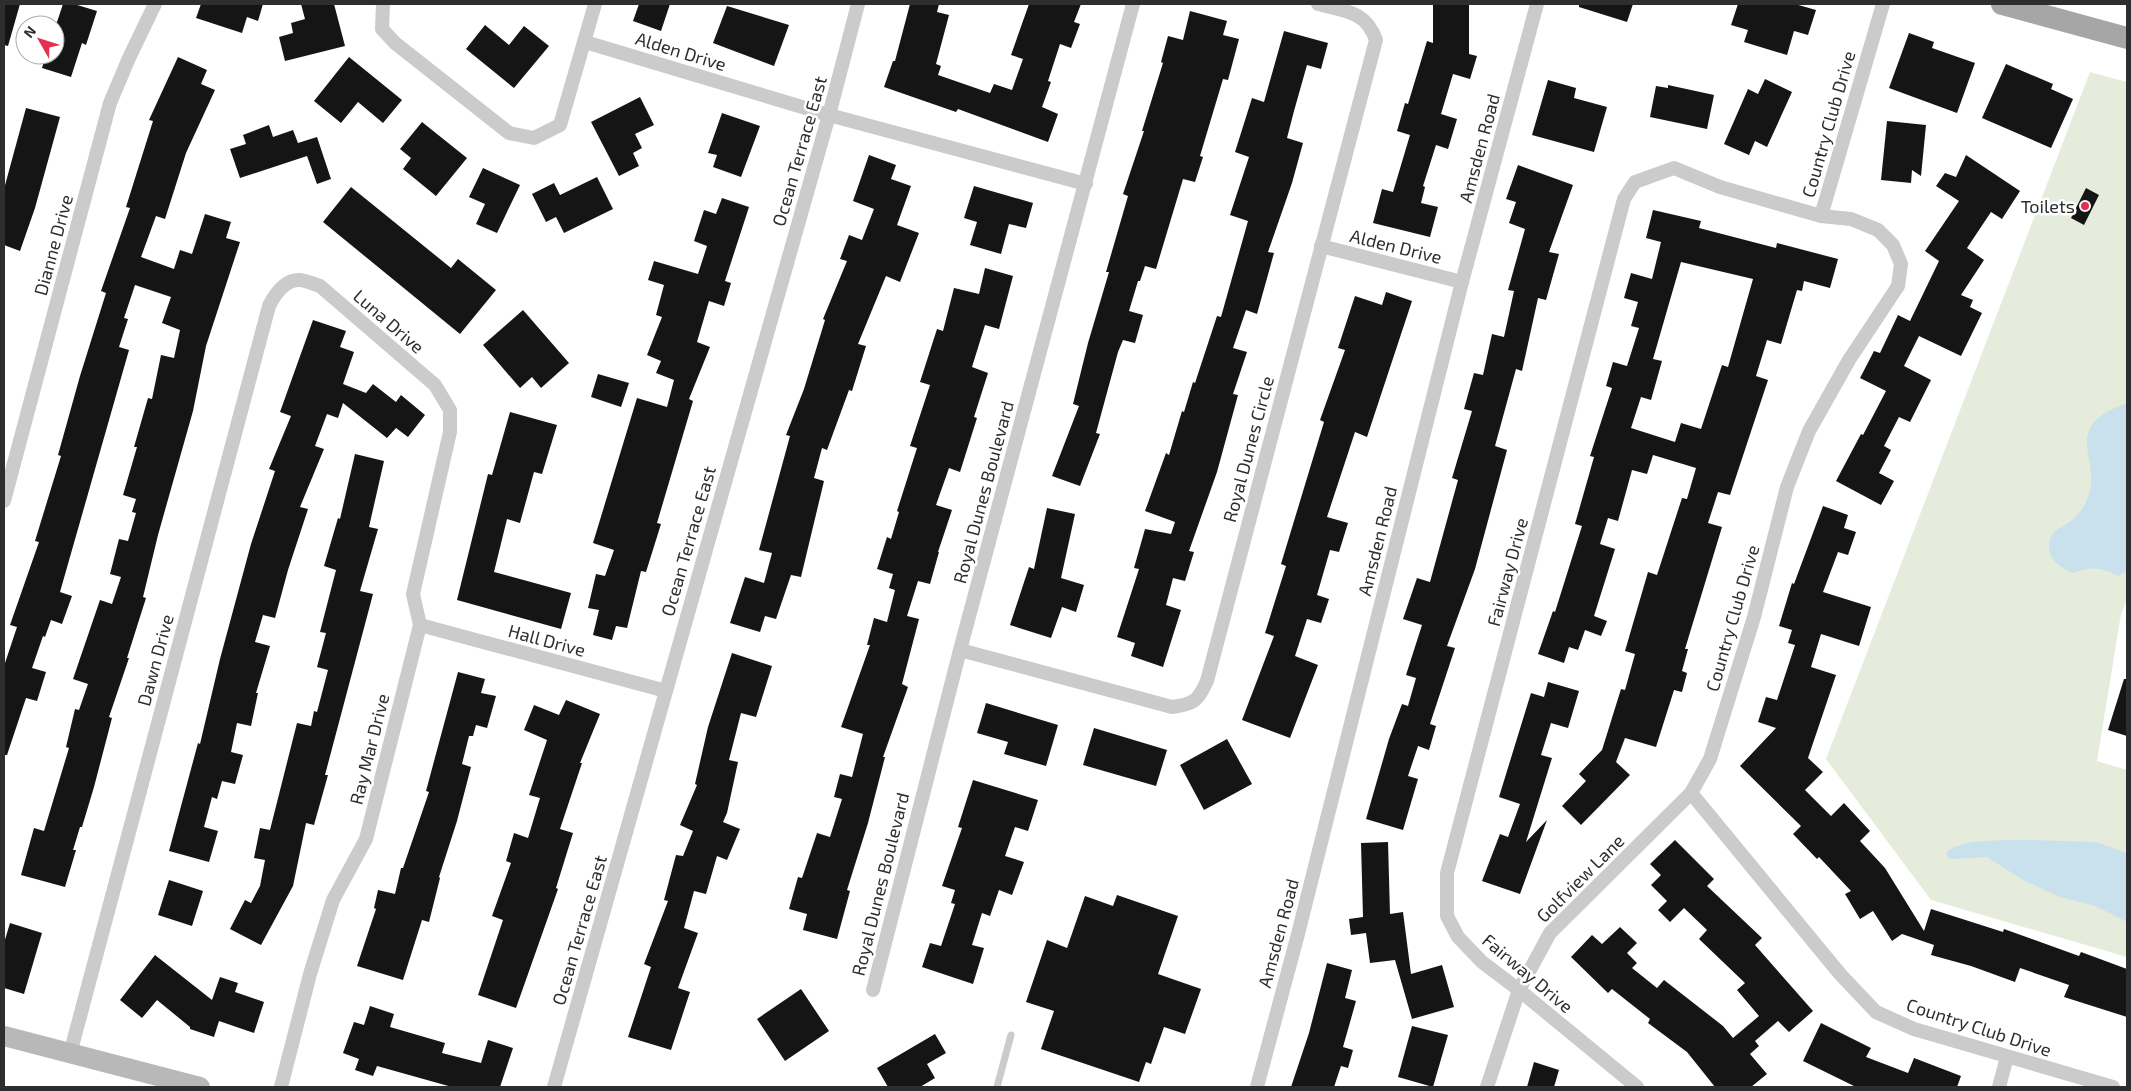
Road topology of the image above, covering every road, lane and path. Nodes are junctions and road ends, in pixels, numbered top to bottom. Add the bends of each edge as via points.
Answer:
1 (155, 4) edge
2 (382, 4) edge
3 (595, 4) edge
4 (858, 4) edge
5 (1133, 4) edge
6 (1318, 4) edge
7 (1537, 4) edge
8 (1882, 4) edge
9 (2002, 4) edge
10 (2127, 38) edge
11 (585, 42) junction
12 (829, 115) junction
13 (1086, 184) junction
14 (1821, 216) junction
15 (1321, 246) junction
16 (1462, 282) junction
17 (290, 283) joint
18 (450, 410) joint
19 (4, 501) edge
20 (420, 625) junction
21 (960, 650) junction
22 (666, 691) junction
23 (1691, 794) junction
24 (873, 990) dead end
25 (1519, 990) junction
26 (1011, 1035) dead end
27 (4, 1036) edge
28 (70, 1054) junction
29 (2007, 1057) junction
30 (200, 1087) edge
31 (281, 1087) edge
32 (554, 1087) edge
33 (997, 1087) edge
34 (1257, 1087) edge
35 (1487, 1087) edge
36 (1637, 1087) edge
37 (1998, 1087) edge
38 (2113, 1087) edge

1 - 19 street, Dianne Drive via 110,103
2 - 11 street via 382,29 395,43 509,133 534,138 560,125
3 - 11 street
4 - 12 street, Ocean Terrace East
5 - 13 street, Royal Dunes Boulevard
6 - 15 street, Royal Dunes Circle via 1364,18 1372,27 1376,40
7 - 16 street, Amsden Road
8 - 14 street, Country Club Drive
9 - 10 main road
11 - 12 street, Alden Drive
12 - 13 street, Alden Drive
12 - 22 street, Ocean Terrace East
13 - 21 street, Royal Dunes Boulevard
14 - 23 street, Country Club Drive via 1851,218 1878,230 1893,245 1901,264 1898,286 1849,360 1809,431 1787,487 1754,617 1710,759
14 - 25 street, Fairway Drive via 1720,186 1674,168 1636,182 1624,199 1447,873 1447,916 1458,938 1482,962
15 - 16 street, Alden Drive
15 - 21 street, Royal Dunes Circle via 1207,681 1200,697 1186,705 1172,707
16 - 34 street, Amsden Road
17 - 18 street, Luna Drive via 299,280 320,286 435,385
17 - 28 street, Dawn Drive via 277,291 269,306
18 - 20 street, Ray Mar Drive via 450,432 414,594
20 - 22 street, Hall Drive
20 - 31 street, Ray Mar Drive via 366,839 333,900
21 - 24 street, Royal Dunes Boulevard
22 - 32 street, Ocean Terrace East
23 - 25 street, Golfview Lane via 1550,933
23 - 29 street, Country Club Drive via 1840,974 1876,1012 1914,1029
25 - 35 street, Golfview Lane
25 - 36 street, Fairway Drive
26 - 33 lane
27 - 28 street
28 - 30 street
29 - 37 street
29 - 38 street, Country Club Drive

